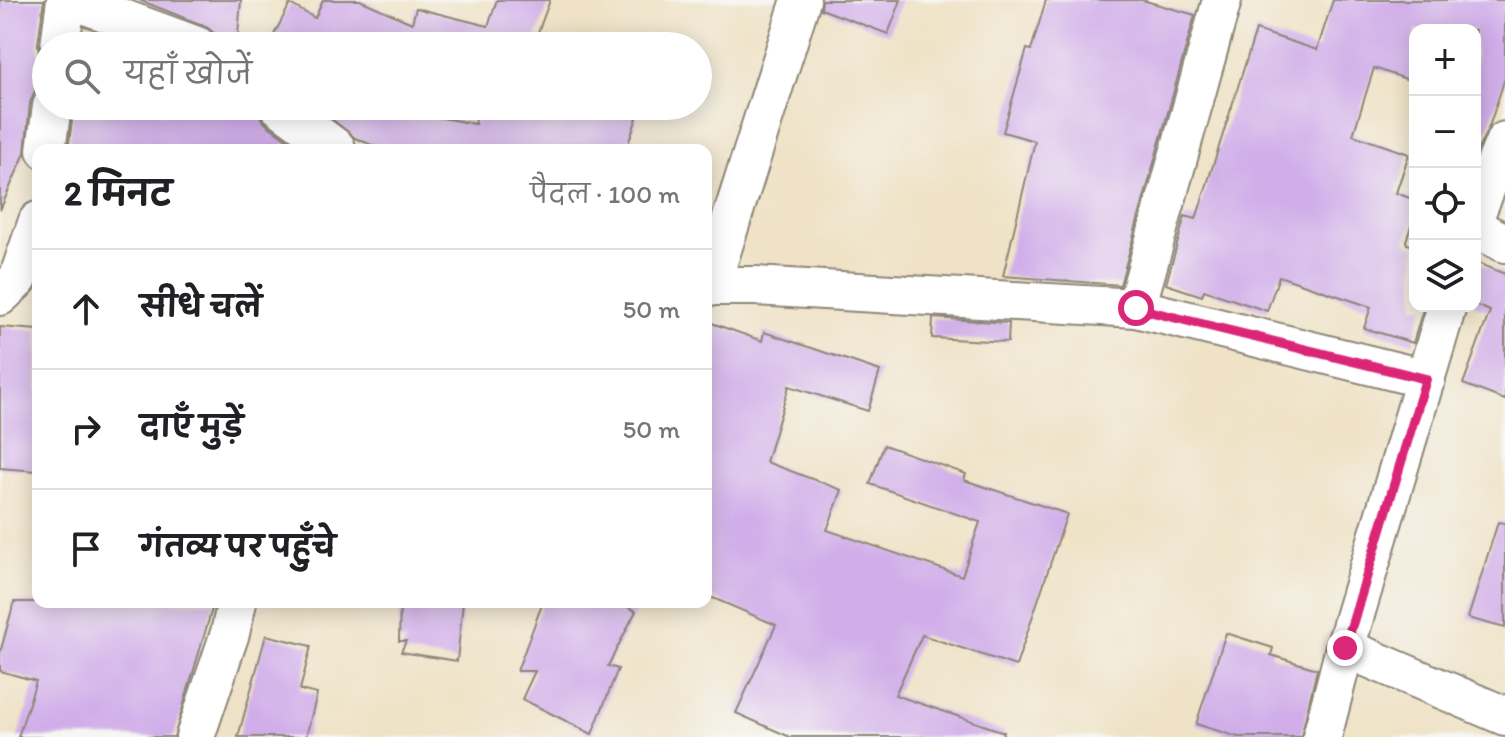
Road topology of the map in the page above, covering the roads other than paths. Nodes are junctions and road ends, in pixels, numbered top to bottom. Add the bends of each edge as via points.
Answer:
1 (66, 0) edge
2 (72, 0) edge
3 (801, 0) edge
4 (1222, 0) edge
5 (62, 32) edge
6 (159, 32) edge
7 (50, 120) edge
8 (298, 120) edge
9 (1505, 141) edge
10 (47, 144) edge
11 (331, 144) edge
12 (1481, 200) edge
13 (1481, 231) edge
14 (32, 238) edge
15 (1505, 243) edge
16 (712, 275) edge
17 (712, 287) edge
18 (0, 296) edge
19 (1136, 308) junction
20 (1445, 312) edge
21 (1426, 379) junction
22 (235, 608) edge
23 (1345, 648) junction
24 (1505, 716) edge
25 (195, 737) edge
26 (1322, 737) edge

1 - 5 street
2 - 6 street
3 - 16 street
4 - 19 street
7 - 10 street
8 - 11 street
9 - 12 street
13 - 15 street
14 - 18 street via 18,279
17 - 19 street
19 - 21 street
20 - 21 street
21 - 23 street
22 - 25 street
23 - 24 street
23 - 26 street

